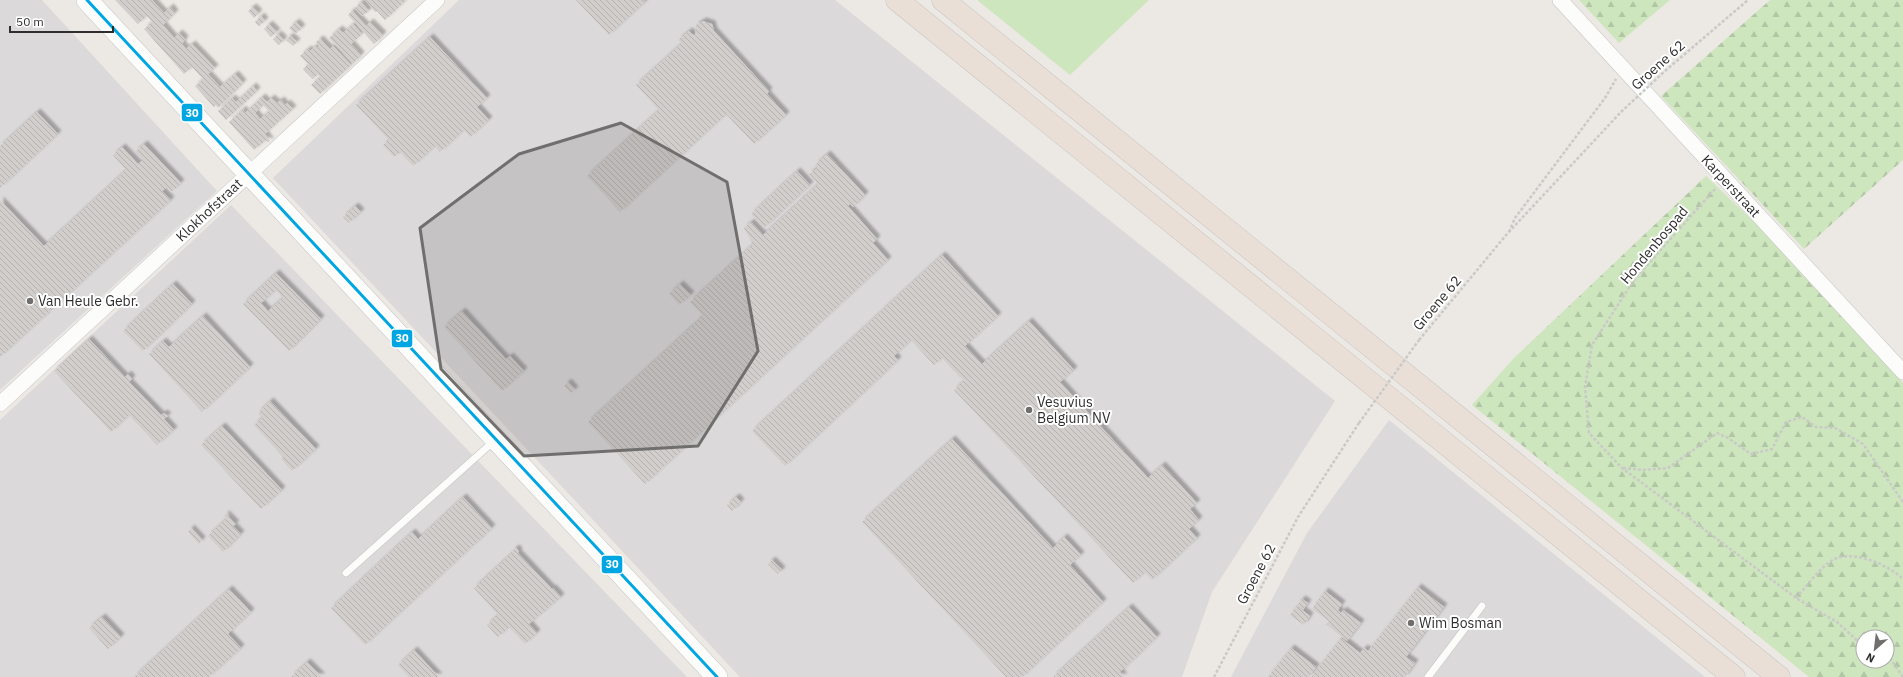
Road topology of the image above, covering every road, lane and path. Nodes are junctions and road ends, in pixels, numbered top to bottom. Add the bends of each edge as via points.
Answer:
1 (87, 0) edge
2 (437, 0) edge
3 (897, 0) edge
4 (944, 0) edge
5 (1560, 0) edge
6 (1748, 0) edge
7 (1622, 68) junction
8 (1715, 168) junction
9 (248, 174) junction
10 (1507, 234) junction
11 (1903, 372) edge
12 (0, 404) edge
13 (496, 440) junction
14 (1622, 468) junction
15 (1903, 502) edge
16 (346, 573) dead end
17 (1903, 579) edge
18 (1796, 598) junction
19 (1482, 606) dead end
20 (1855, 639) edge
21 (1895, 666) edge
22 (717, 677) edge
23 (1214, 677) edge
24 (1428, 677) edge
25 (1734, 677) edge
26 (1779, 677) edge
27 (1903, 677) edge

1 - 9 main road
2 - 9 street, Klokhofstraat
3 - 25 highway
4 - 26 highway
5 - 7 street, Karperstraat
6 - 10 path, Groene 62, bridge via 1621,112
7 - 8 street, Karperstraat
7 - 10 path via 1605,98 1515,218
8 - 11 street, Karperstraat
8 - 14 path, Hondenbospad via 1715,190 1634,280 1592,345 1585,387 1589,432
9 - 12 street, Klokhofstraat
9 - 13 main road
10 - 23 path, Groene 62, bridge via 1420,340 1360,423 1298,517
13 - 16 lane
13 - 22 main road
14 - 15 path via 1668,468 1717,433 1751,454 1772,449 1786,422 1802,417 1816,427 1835,428 1863,444
14 - 18 path, Hondenbospad
17 - 18 path via 1883,566 1848,555 1831,561
18 - 20 path, Hondenbospad via 1837,622
19 - 24 lane
21 - 27 path

